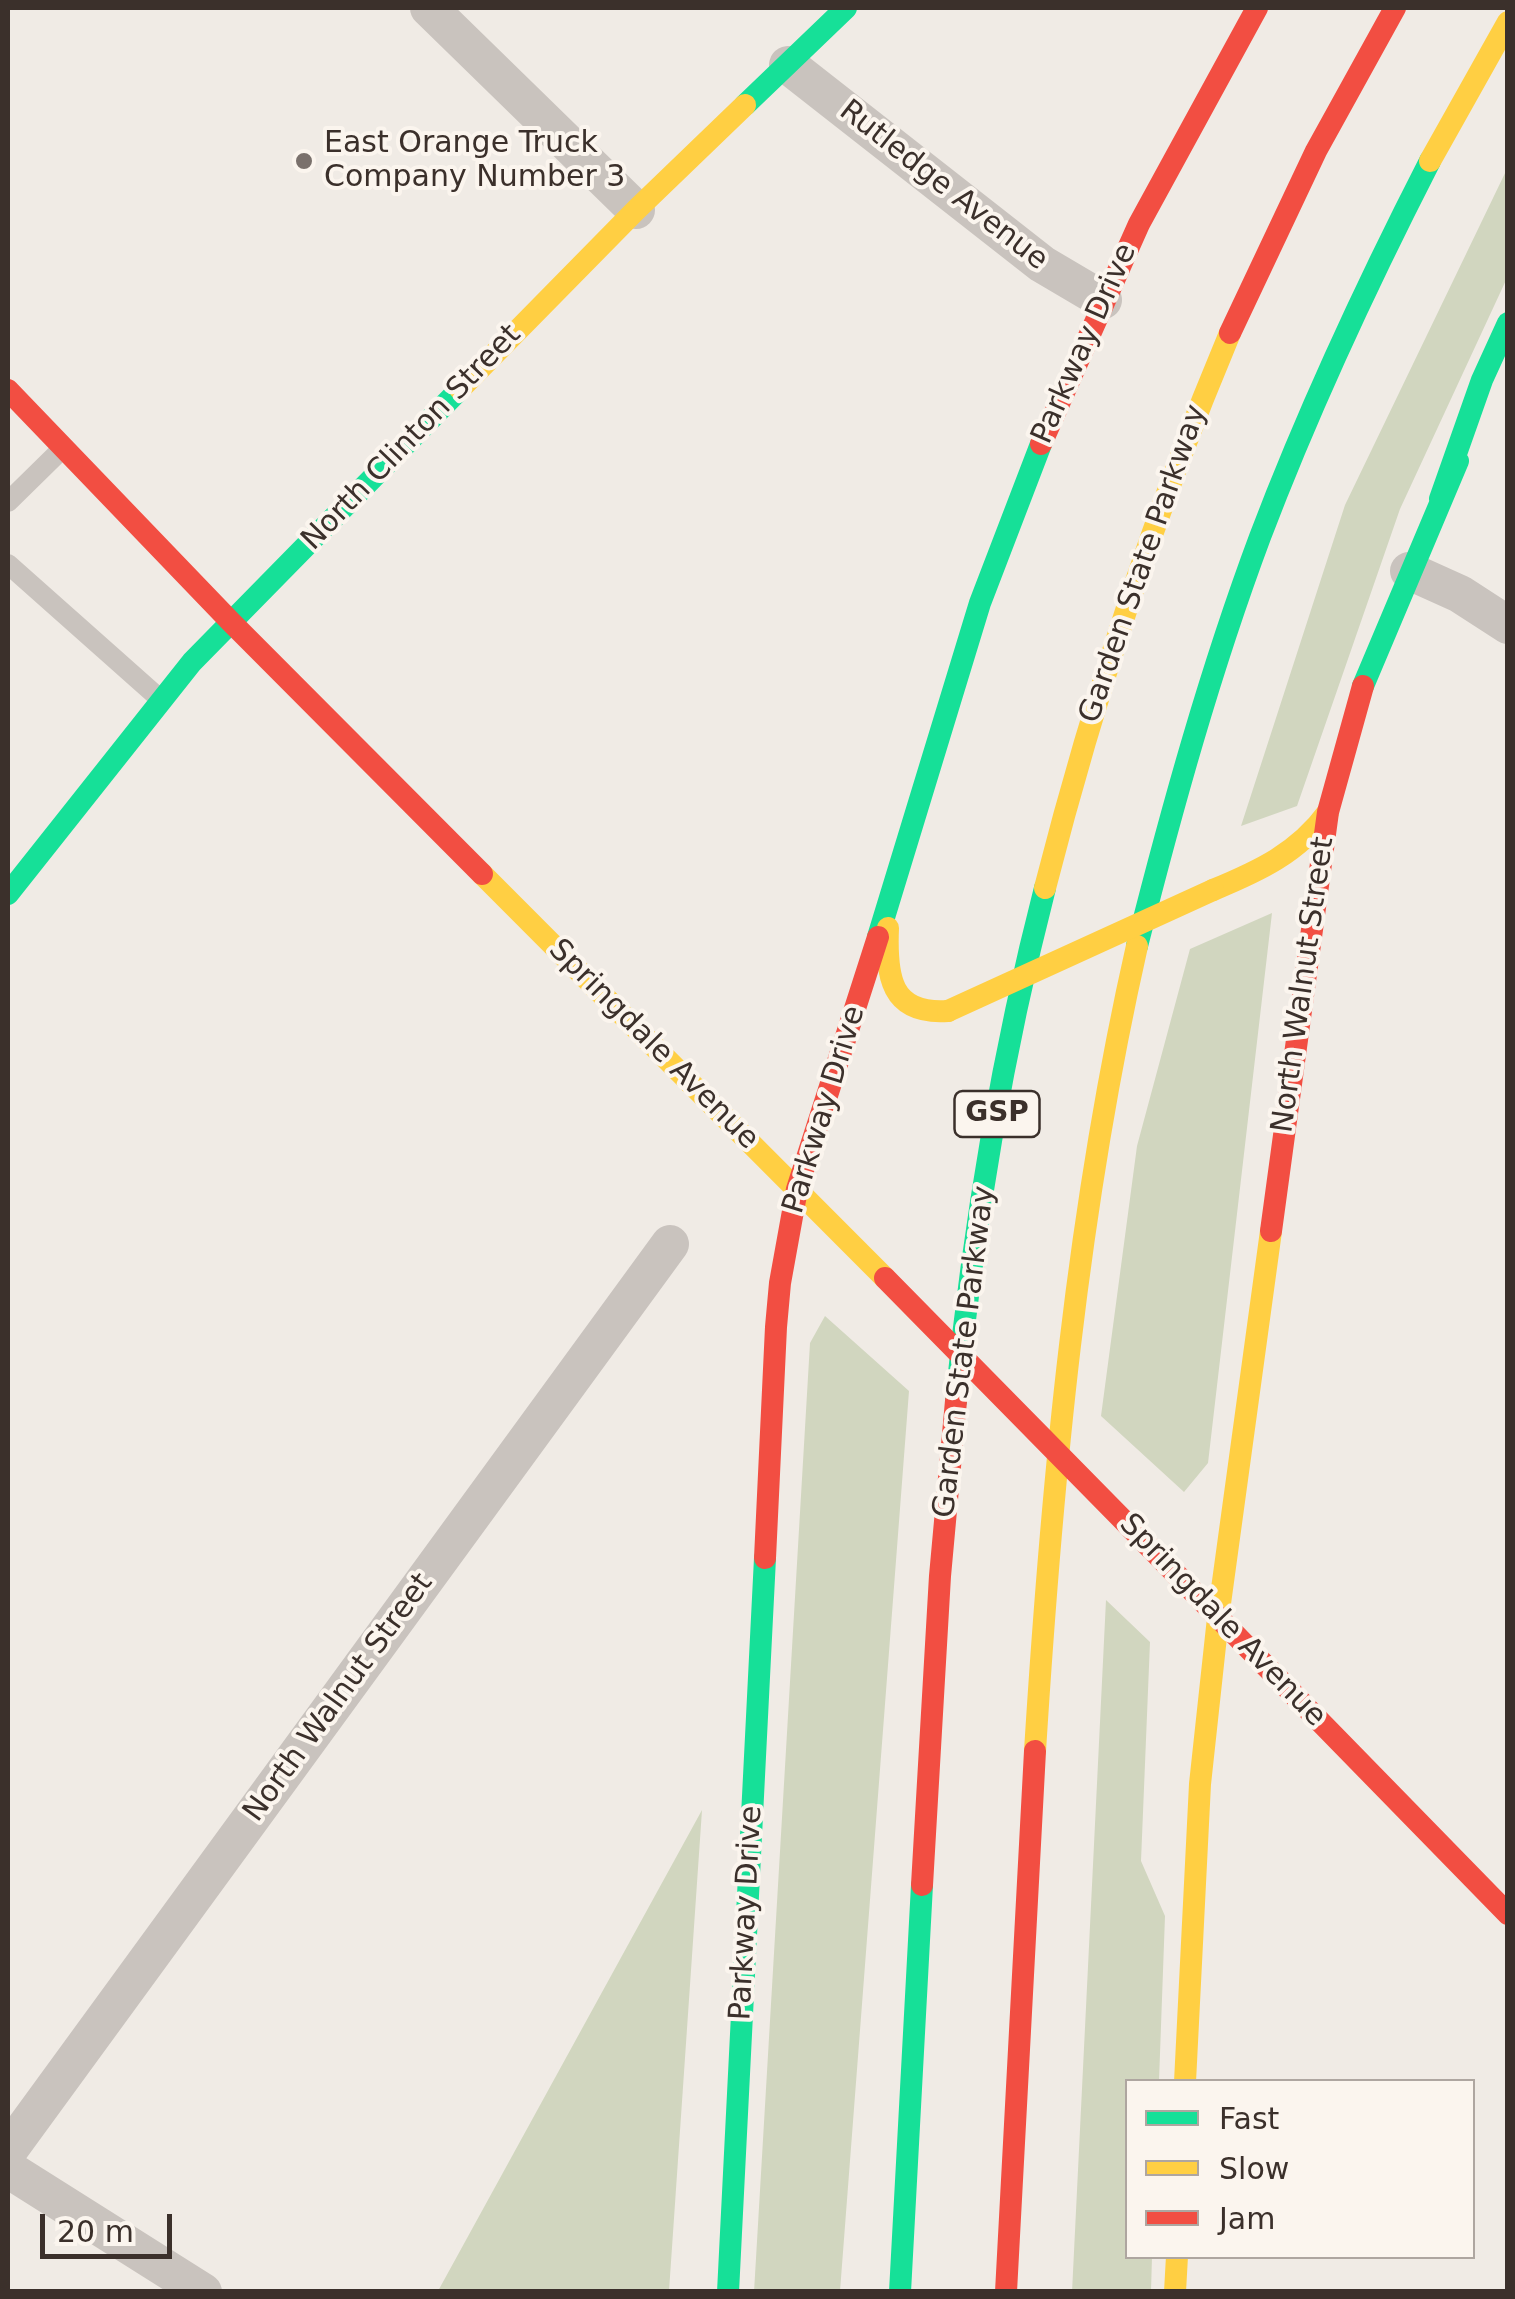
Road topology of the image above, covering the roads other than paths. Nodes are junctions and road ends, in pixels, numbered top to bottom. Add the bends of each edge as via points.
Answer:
1 (429, 8) edge
2 (846, 8) edge
3 (1257, 8) edge
4 (1396, 8) edge
5 (1508, 22) edge
6 (788, 65) junction
7 (636, 210) junction
8 (1103, 300) junction
9 (1508, 323) edge
10 (1507, 387) edge
11 (8, 390) edge
12 (63, 448) junction
13 (1440, 499) junction
14 (8, 502) edge
15 (8, 564) edge
16 (1410, 572) junction
17 (232, 622) junction
18 (1508, 626) edge
19 (161, 700) junction
20 (1328, 812) junction
21 (896, 882) junction
22 (8, 894) edge
23 (797, 1189) junction
24 (670, 1244) dead end
25 (1218, 1618) junction
26 (1508, 1914) edge
27 (1185, 2079) edge
28 (8, 2151) edge
29 (8, 2169) edge
30 (1177, 2259) edge
31 (203, 2292) edge
32 (728, 2292) edge
33 (900, 2292) edge
34 (1006, 2292) edge
35 (1175, 2292) edge

1 - 7 street
2 - 6 main road, North Clinton Street
3 - 8 main road, Parkway Drive
4 - 33 main road, Garden State Parkway / GSP via 1287,210 1176,462 1093,708 1035,926 985,1182 950,1451
5 - 34 main road via 1388,236 1275,494 1197,716 1137,944 1094,1170 1056,1470
6 - 7 main road, North Clinton Street
6 - 8 street, Rutledge Avenue via 1042,264
7 - 17 main road, North Clinton Street
8 - 21 main road, Parkway Drive via 980,603
9 - 13 main road
10 - 13 main road, North Walnut Street
11 - 12 main road, Springdale Avenue
12 - 14 lane
12 - 17 main road, Springdale Avenue
13 - 16 main road, North Walnut Street
15 - 19 lane
16 - 18 street
16 - 20 main road, North Walnut Street via 1364,681
17 - 19 main road, North Clinton Street
17 - 23 main road, Springdale Avenue
19 - 22 main road, North Clinton Street
20 - 21 main road, bridge via 1292,854 935,1014 908,1006 891,982 886,944
20 - 25 main road, North Walnut Street
21 - 23 main road, Parkway Drive
23 - 25 main road, Springdale Avenue, bridge
23 - 32 main road, Parkway Drive via 776,1326
24 - 28 street, North Walnut Street
25 - 26 main road, Springdale Avenue
25 - 27 main road via 1200,1784
29 - 31 street
30 - 35 main road

